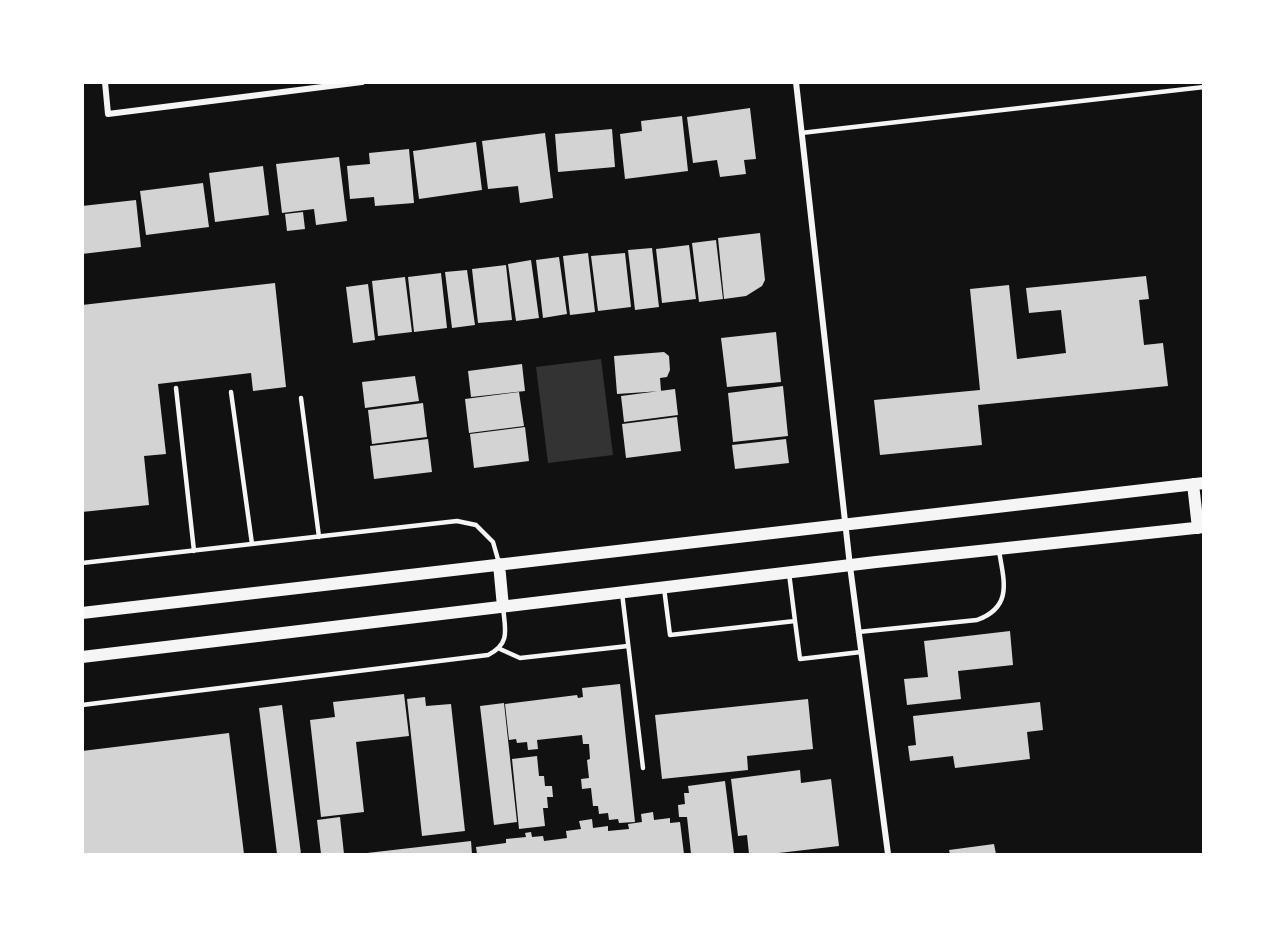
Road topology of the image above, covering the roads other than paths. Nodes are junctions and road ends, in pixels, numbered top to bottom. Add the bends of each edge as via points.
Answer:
1 (105, 82) edge
2 (362, 82) edge
3 (796, 82) edge
4 (1203, 87) edge
5 (801, 133) junction
6 (176, 388) dead end
7 (231, 392) dead end
8 (301, 398) dead end
9 (1198, 484) edge
10 (845, 524) junction
11 (1201, 527) edge
12 (319, 537) junction
13 (252, 544) junction
14 (999, 549) junction
15 (194, 551) junction
16 (82, 563) edge
17 (499, 564) junction
18 (850, 566) junction
19 (789, 573) junction
20 (664, 588) junction
21 (622, 593) junction
22 (503, 607) junction
23 (82, 613) edge
24 (795, 621) junction
25 (858, 632) junction
26 (628, 646) junction
27 (500, 649) junction
28 (861, 652) junction
29 (82, 657) edge
30 (82, 705) edge
31 (643, 768) dead end
32 (888, 855) edge

1 - 2 street via 108,114
3 - 5 street
4 - 5 lane
5 - 10 street
6 - 15 lane
7 - 13 lane
8 - 12 lane
9 - 10 main road
9 - 11 main road
10 - 17 main road
10 - 18 street
11 - 14 main road
12 - 13 lane
12 - 17 lane via 457,521 476,525 493,542
13 - 15 lane
14 - 18 main road
14 - 25 lane via 1004,593 999,606 989,615 978,620
15 - 16 lane
17 - 22 main road
17 - 23 main road
18 - 19 main road
18 - 25 street
19 - 20 main road
19 - 24 lane
20 - 21 main road
20 - 24 lane via 670,635
21 - 22 main road
21 - 26 lane
22 - 27 lane via 505,639
22 - 29 main road
24 - 28 lane via 800,659
25 - 28 street
26 - 27 lane via 520,657
26 - 31 lane
27 - 30 lane via 467,658
28 - 32 street

